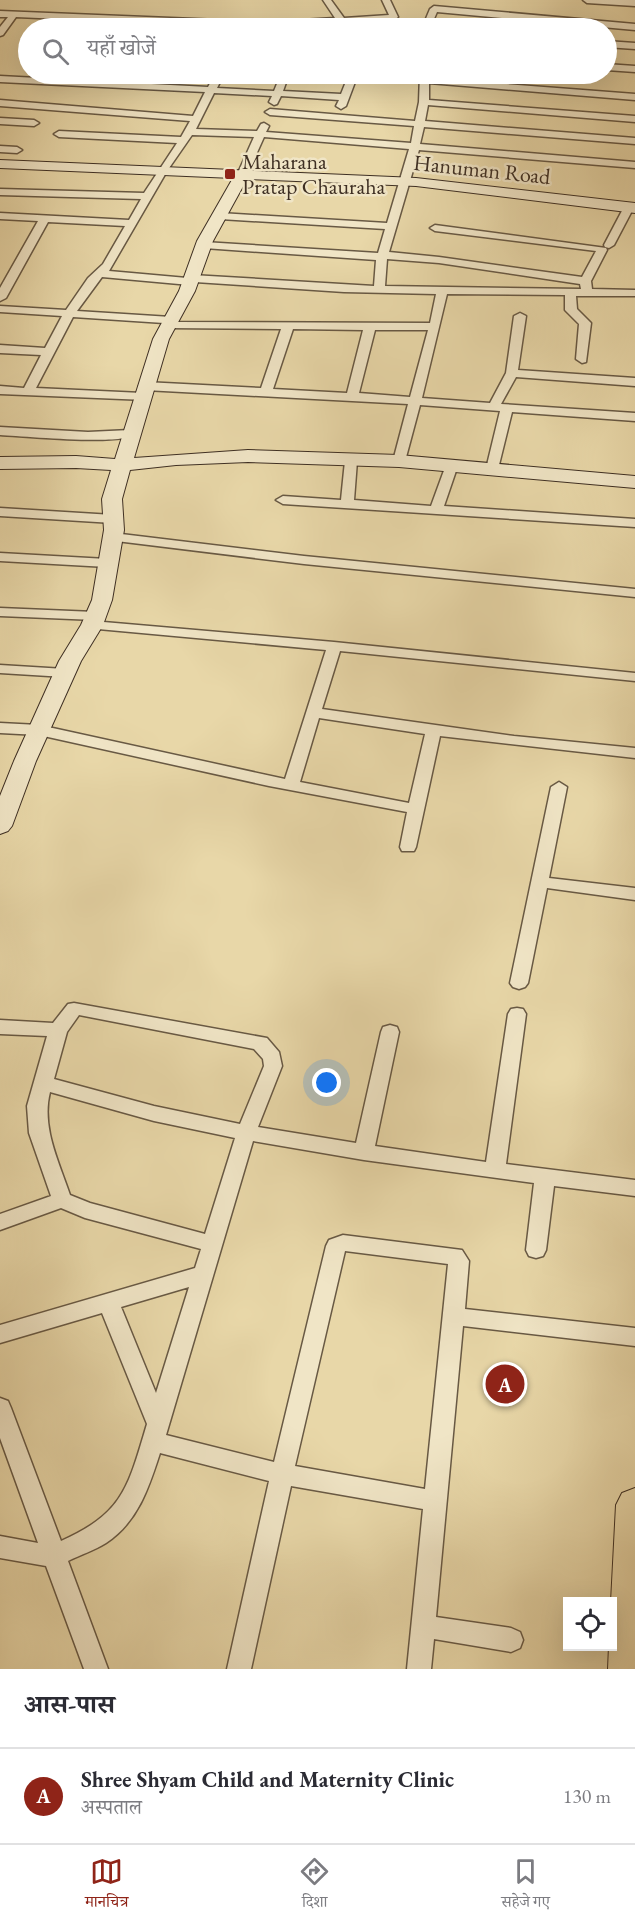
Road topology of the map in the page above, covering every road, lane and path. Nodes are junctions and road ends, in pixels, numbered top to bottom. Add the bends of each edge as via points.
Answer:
1 (327, 0) edge
2 (386, 0) edge
3 (440, 0) edge
4 (587, 0) edge
5 (635, 3) edge
6 (434, 9) junction
7 (0, 14) edge
8 (14, 14) junction
9 (65, 16) joint
10 (120, 18) edge
11 (338, 18) edge
12 (387, 18) edge
13 (430, 18) edge
14 (534, 18) edge
15 (617, 25) edge
16 (635, 27) edge
17 (0, 33) edge
18 (617, 45) edge
19 (635, 46) edge
20 (617, 68) edge
21 (635, 69) edge
22 (18, 78) edge
23 (0, 79) edge
24 (103, 84) edge
25 (213, 84) edge
26 (281, 84) edge
27 (350, 84) edge
28 (424, 84) edge
29 (498, 84) edge
30 (146, 86) joint
31 (210, 90) junction
32 (277, 93) junction
33 (344, 97) junction
34 (635, 97) edge
35 (0, 102) edge
36 (424, 102) junction
37 (270, 112) junction
38 (336, 117) junction
39 (196, 119) junction
40 (635, 119) edge
41 (0, 121) edge
42 (34, 123) dead end
43 (418, 123) junction
44 (59, 134) dead end
45 (261, 134) junction
46 (186, 136) junction
47 (635, 141) edge
48 (414, 146) junction
49 (0, 149) edge
50 (17, 150) dead end
51 (0, 164) edge
52 (635, 165) edge
53 (162, 171) junction
54 (242, 175) junction
55 (403, 181) junction
56 (0, 192) edge
57 (147, 196) junction
58 (632, 208) edge
59 (0, 216) edge
60 (220, 216) junction
61 (44, 219) junction
62 (130, 223) junction
63 (392, 226) junction
64 (435, 228) dead end
65 (204, 245) junction
66 (609, 245) dead end
67 (383, 256) junction
68 (100, 273) junction
69 (191, 280) junction
70 (586, 287) junction
71 (379, 289) junction
72 (442, 290) junction
73 (570, 293) junction
74 (635, 293) edge
75 (0, 298) edge
76 (0, 309) edge
77 (69, 314) junction
78 (520, 316) dead end
79 (170, 322) junction
80 (288, 327) junction
81 (370, 327) junction
82 (435, 327) junction
83 (0, 349) edge
84 (49, 352) junction
85 (582, 359) dead end
86 (512, 373) junction
87 (635, 382) edge
88 (0, 390) edge
89 (28, 392) junction
90 (144, 392) junction
91 (266, 392) junction
92 (352, 397) junction
93 (417, 401) junction
94 (500, 406) junction
95 (635, 417) edge
96 (0, 431) edge
97 (130, 434) junction
98 (351, 461) junction
99 (399, 461) junction
100 (0, 463) edge
101 (120, 465) junction
102 (452, 465) junction
103 (492, 469) junction
104 (635, 482) edge
105 (283, 500) dead end
106 (347, 504) junction
107 (437, 508) junction
108 (0, 512) edge
109 (635, 523) edge
110 (112, 528) junction
111 (0, 557) edge
112 (107, 563) junction
113 (635, 592) edge
114 (0, 612) edge
115 (93, 621) junction
116 (334, 646) junction
117 (0, 669) edge
118 (65, 673) junction
119 (635, 677) edge
120 (312, 712) junction
121 (0, 728) edge
122 (39, 730) junction
123 (433, 731) junction
124 (635, 753) edge
125 (291, 785) junction
126 (559, 787) dead end
127 (416, 809) junction
128 (2, 817) edge
129 (408, 847) dead end
130 (540, 882) junction
131 (635, 894) edge
132 (519, 983) dead end
133 (517, 1014) dead end
134 (0, 1027) edge
135 (58, 1030) junction
136 (390, 1032) dead end
137 (42, 1083) junction
138 (246, 1132) junction
139 (364, 1153) junction
140 (495, 1171) junction
141 (545, 1177) junction
142 (635, 1188) edge
143 (62, 1200) junction
144 (0, 1222) edge
145 (213, 1244) junction
146 (536, 1250) dead end
147 (204, 1274) junction
148 (108, 1301) junction
149 (453, 1316) junction
150 (0, 1334) edge
151 (635, 1337) edge
152 (0, 1408) edge
153 (156, 1433) junction
154 (282, 1474) junction
155 (434, 1501) junction
156 (635, 1505) edge
157 (0, 1547) edge
158 (53, 1556) junction
159 (424, 1626) junction
160 (511, 1640) dead end
161 (96, 1669) edge
162 (239, 1669) edge
163 (419, 1669) edge
164 (628, 1669) edge

1 - 11 street
2 - 12 street via 394,17
3 - 6 street
4 - 5 street
6 - 13 street
6 - 14 street
7 - 8 street
8 - 9 street
8 - 17 street
9 - 10 street
15 - 16 street
18 - 19 street
20 - 21 street
22 - 23 street
24 - 30 street
25 - 31 street
26 - 32 street
27 - 33 street
28 - 36 street
29 - 34 street
30 - 31 street
31 - 32 street
31 - 39 street
32 - 33 street
32 - 37 street
33 - 38 street
35 - 39 street
36 - 40 street
36 - 43 street
37 - 38 street
37 - 45 street
38 - 43 street
39 - 46 street
41 - 42 street
43 - 47 street
43 - 48 street
44 - 46 street
45 - 46 street
45 - 48 street
45 - 54 street
46 - 53 street
48 - 52 street
48 - 55 street
49 - 50 street
51 - 53 street, Hanuman Road
53 - 54 street, Hanuman Road
53 - 57 street
54 - 55 street, Hanuman Road
54 - 60 street
55 - 58 street, Hanuman Road
55 - 63 street
56 - 57 street
57 - 62 street
58 - 66 street
59 - 61 street
60 - 63 street
60 - 65 street
61 - 62 street
61 - 75 street
62 - 68 street
63 - 67 street
64 - 70 street via 602,250
65 - 67 street
65 - 69 street
67 - 70 street via 439,260
67 - 71 street
68 - 69 street
68 - 77 street
69 - 71 street
69 - 79 street
70 - 73 street
70 - 74 street
71 - 72 street
72 - 73 street
72 - 82 street
73 - 85 street via 571,310 585,323
76 - 77 street
77 - 79 street
77 - 84 street
78 - 86 street
79 - 80 street
79 - 90 street
80 - 81 street
80 - 91 street
81 - 82 street
81 - 92 street
82 - 93 street
83 - 84 street
84 - 89 street
86 - 87 street
86 - 94 street
88 - 89 street
89 - 90 street
90 - 91 street
90 - 97 street
91 - 92 street
92 - 93 street
93 - 94 street
93 - 99 street
94 - 95 street
94 - 103 street
96 - 97 street
97 - 101 street
98 - 99 street
98 - 101 street via 248,456
98 - 106 street
99 - 102 street
100 - 101 street
101 - 110 street via 112,499
102 - 103 street
102 - 107 street
103 - 104 street
105 - 106 street
106 - 107 street
107 - 109 street
108 - 110 street
110 - 112 street
110 - 113 street via 303,560
111 - 112 street
112 - 115 street via 102,600
114 - 115 street
115 - 116 street
115 - 118 street
116 - 119 street
116 - 120 street
117 - 118 street
118 - 122 street
120 - 123 street
120 - 125 street
121 - 122 street
122 - 125 street
122 - 128 street
123 - 124 street
123 - 127 street
125 - 127 street
126 - 130 street
127 - 129 street
130 - 131 street
130 - 132 street
133 - 140 street
134 - 135 street
135 - 137 street
135 - 138 street via 68,1014 83,1009 260,1043 272,1058 273,1066
136 - 139 street
137 - 138 street
137 - 143 street via 37,1106 39,1133
138 - 139 street
138 - 145 street
139 - 140 street
140 - 141 street
141 - 142 street
141 - 146 street
143 - 144 street
143 - 145 street via 95,1213
145 - 147 street
147 - 148 street
147 - 153 street
148 - 150 street
148 - 153 street
149 - 151 street
149 - 154 street via 457,1257 343,1243 336,1246
149 - 155 street
152 - 158 street
153 - 154 street
153 - 158 street via 134,1496 115,1522 97,1536
154 - 155 street
154 - 162 street
155 - 159 street
156 - 164 main road
157 - 158 street
158 - 161 street
159 - 160 street
159 - 163 street

